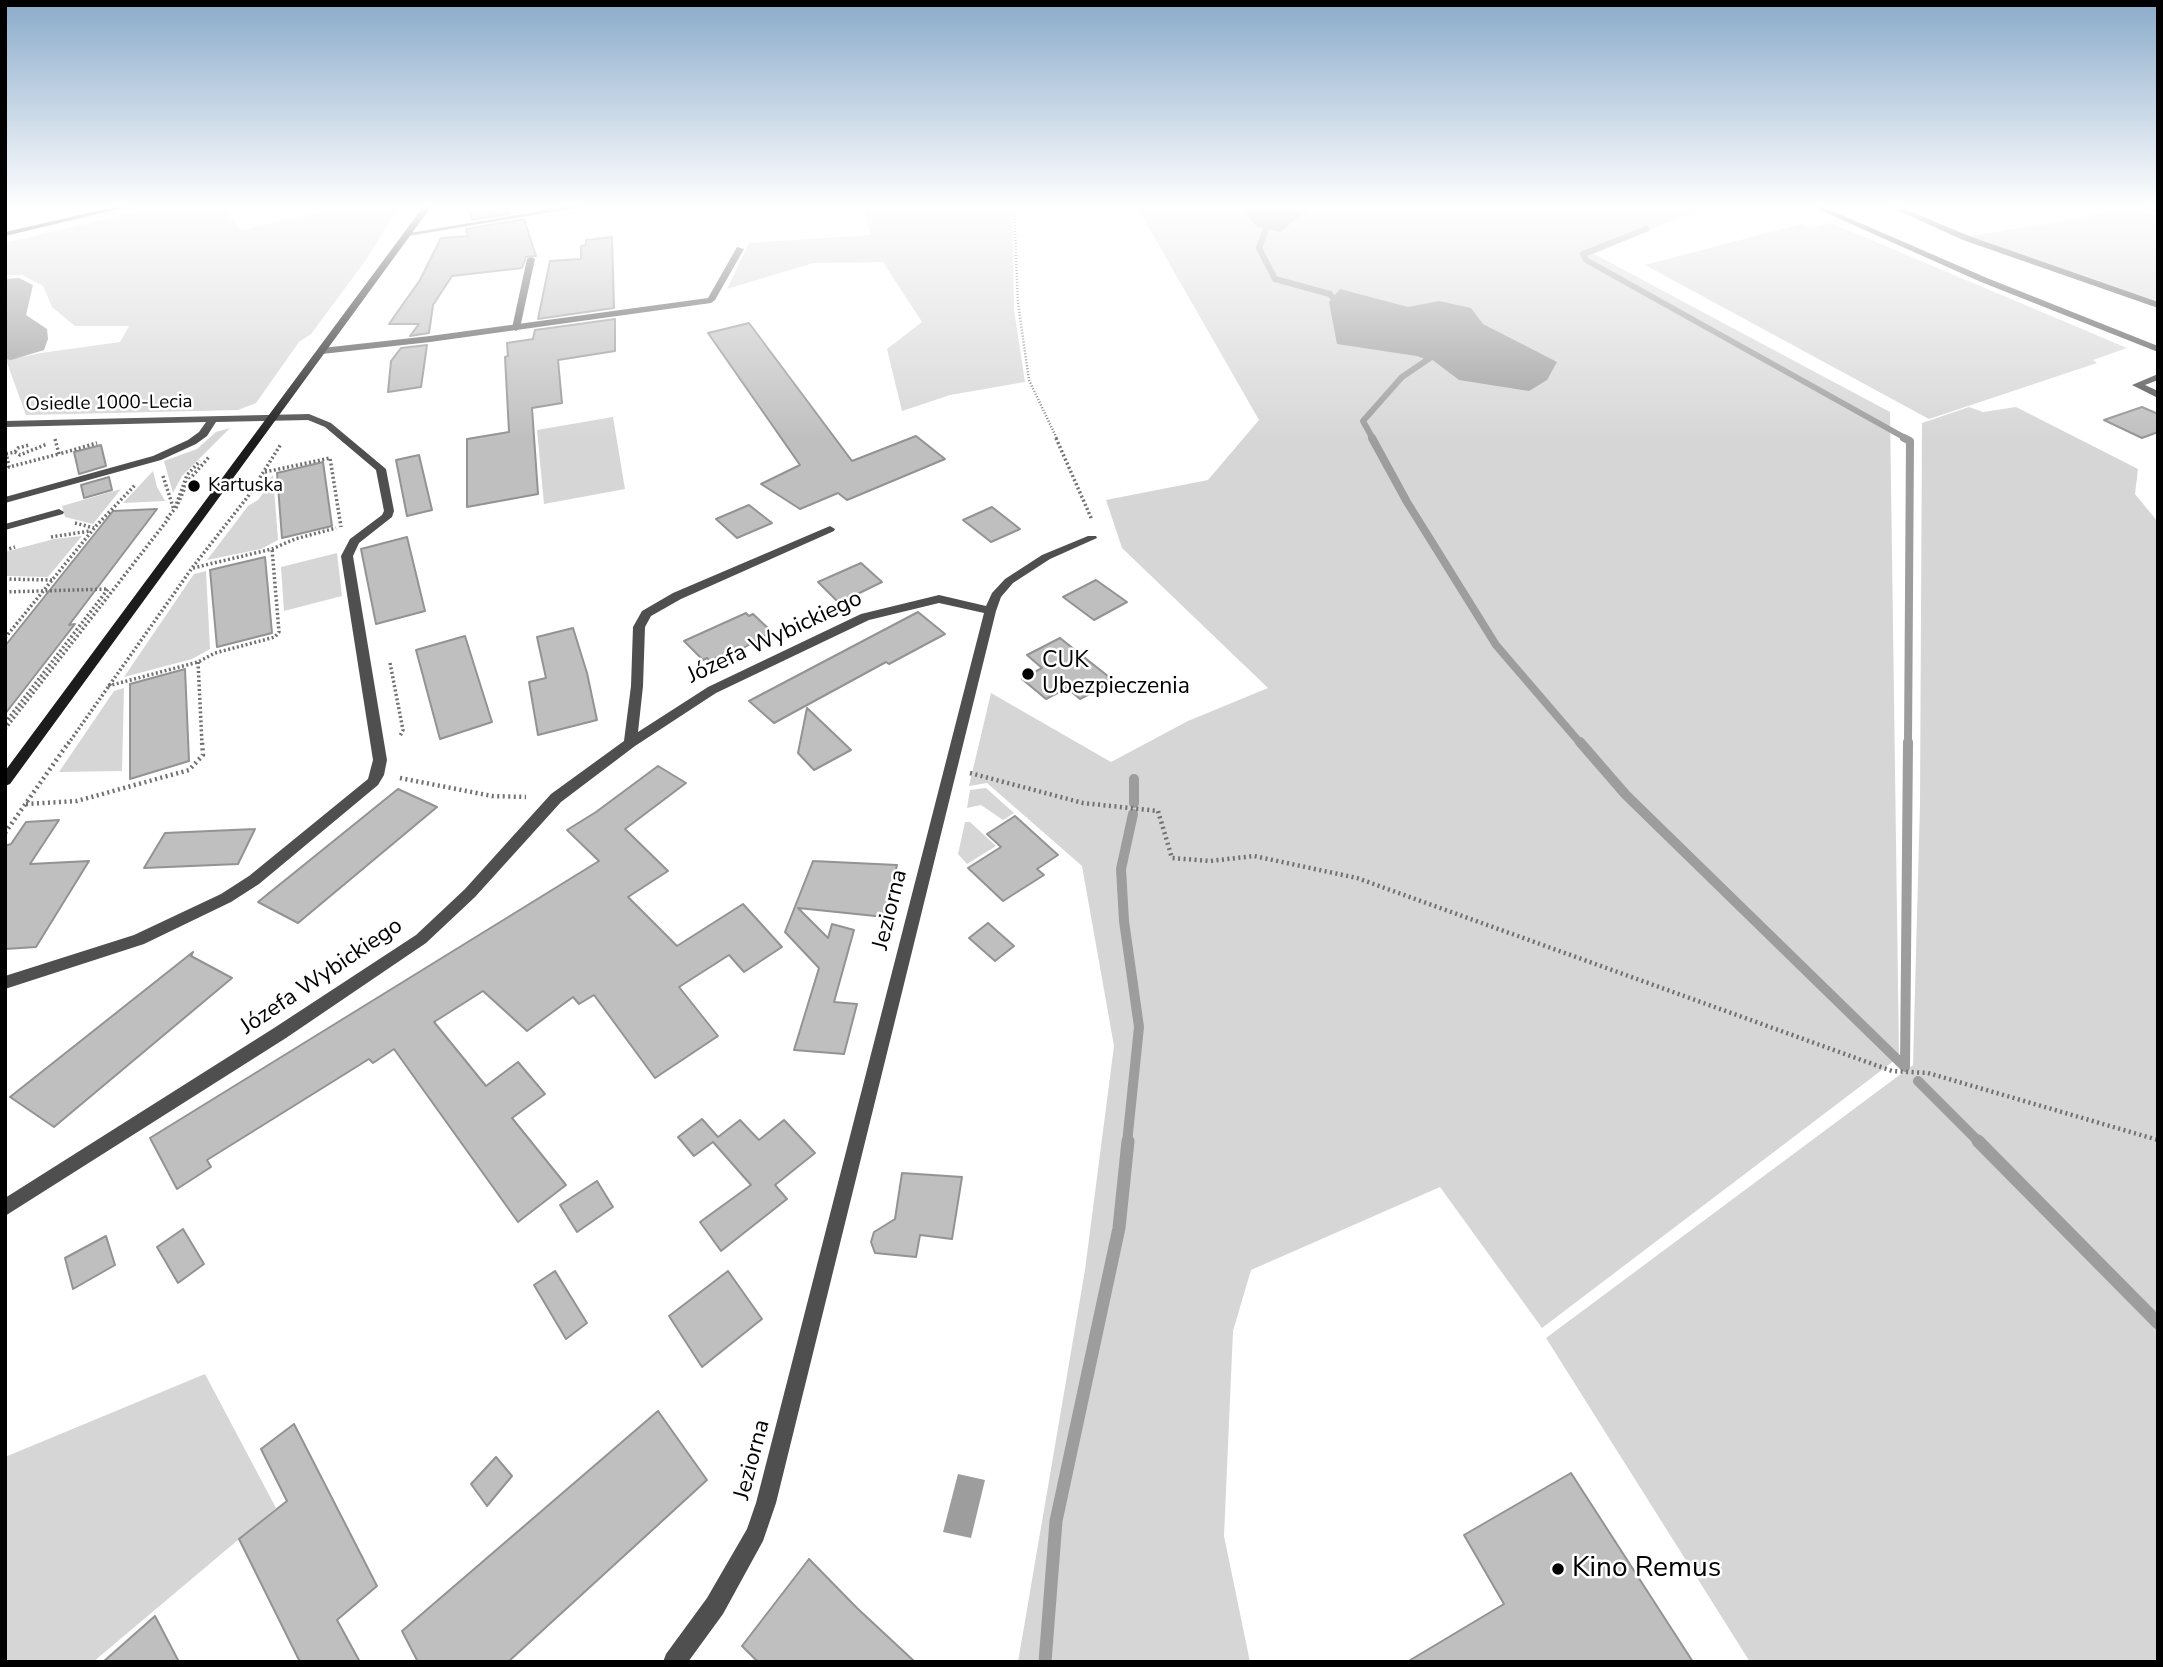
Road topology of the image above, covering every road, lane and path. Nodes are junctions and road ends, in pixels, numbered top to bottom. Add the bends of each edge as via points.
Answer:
1 (370, 285) edge
2 (525, 285) edge
3 (720, 285) edge
4 (1017, 285) edge
5 (1996, 285) edge
6 (2100, 285) edge
7 (2158, 305) edge
8 (516, 328) junction
9 (2158, 349) edge
10 (321, 351) junction
11 (2158, 377) edge
12 (2158, 395) edge
13 (273, 416) junction
14 (297, 416) junction
15 (213, 419) junction
16 (5, 424) edge
17 (56, 441) dead end
18 (35, 447) junction
19 (5, 448) edge
20 (216, 450) dead end
21 (15, 452) junction
22 (6, 454) edge
23 (59, 454) dead end
24 (265, 472) junction
25 (162, 474) dead end
26 (140, 480) dead end
27 (5, 500) edge
28 (59, 512) dead end
29 (5, 527) edge
30 (341, 527) junction
31 (830, 529) dead end
32 (91, 531) junction
33 (1092, 538) joint
34 (43, 539) dead end
35 (354, 541) junction
36 (18, 546) dead end
37 (272, 549) junction
38 (5, 550) edge
39 (192, 568) junction
40 (5, 579) edge
41 (52, 580) junction
42 (108, 589) junction
43 (43, 591) junction
44 (5, 592) edge
45 (990, 611) junction
46 (5, 638) edge
47 (389, 659) dead end
48 (198, 662) junction
49 (108, 686) junction
50 (5, 723) edge
51 (5, 729) edge
52 (630, 743) junction
53 (395, 745) dead end
54 (398, 767) dead end
55 (950, 767) junction
56 (399, 778) junction
57 (5, 781) edge
58 (390, 786) dead end
59 (556, 799) junction
60 (25, 804) junction
61 (5, 833) edge
62 (5, 983) edge
63 (2158, 1140) edge
64 (5, 1208) edge
65 (674, 1662) edge

1 - 10 main road
2 - 8 street
3 - 8 street via 711,300
4 - 33 path via 1029,380 1086,501 1094,525
5 - 9 street
6 - 7 street
8 - 10 street
10 - 13 main road
11 - 12 street via 2137,386
13 - 14 street
13 - 15 street, Osiedle 1000-Lecia
13 - 57 main road
14 - 24 path
14 - 35 street via 328,425 380,470 387,517
15 - 16 street, Osiedle 1000-Lecia
15 - 27 street, Osiedle 1000-Lecia via 203,434 167,454
17 - 18 path
18 - 21 path via 27,445
18 - 21 path via 20,455
19 - 22 path
20 - 51 path via 188,481 177,507
21 - 22 path
22 - 23 path via 9,467
24 - 30 path via 330,458
24 - 39 path
25 - 42 path via 174,510
26 - 32 path
28 - 29 street
30 - 35 path
30 - 37 path
31 - 52 street via 646,614 639,627
32 - 34 path
32 - 41 path
33 - 45 street, Jeziorna via 1046,557 1009,581
35 - 62 street via 347,556 380,760 373,782 226,898 139,940
36 - 38 path
37 - 39 path
37 - 48 path via 279,632
39 - 49 path
40 - 41 path
41 - 43 path
42 - 43 path
42 - 50 path
43 - 44 path
43 - 46 path
45 - 52 street, Józefa Wybickiego via 939,599 864,617 721,685
45 - 55 street, Jeziorna
47 - 53 path via 403,730
48 - 49 path
48 - 60 path via 203,755 189,770 77,801
49 - 60 path
52 - 59 street, Józefa Wybickiego
54 - 56 path
55 - 63 path via 1083,803 1158,811 1172,858 1210,861 1254,856 1357,878 1892,1071 1928,1073
55 - 65 street, Jeziorna via 766,1503 756,1534 715,1606
56 - 58 path
56 - 59 path via 492,796
59 - 64 street, Józefa Wybickiego via 421,939
60 - 61 path

